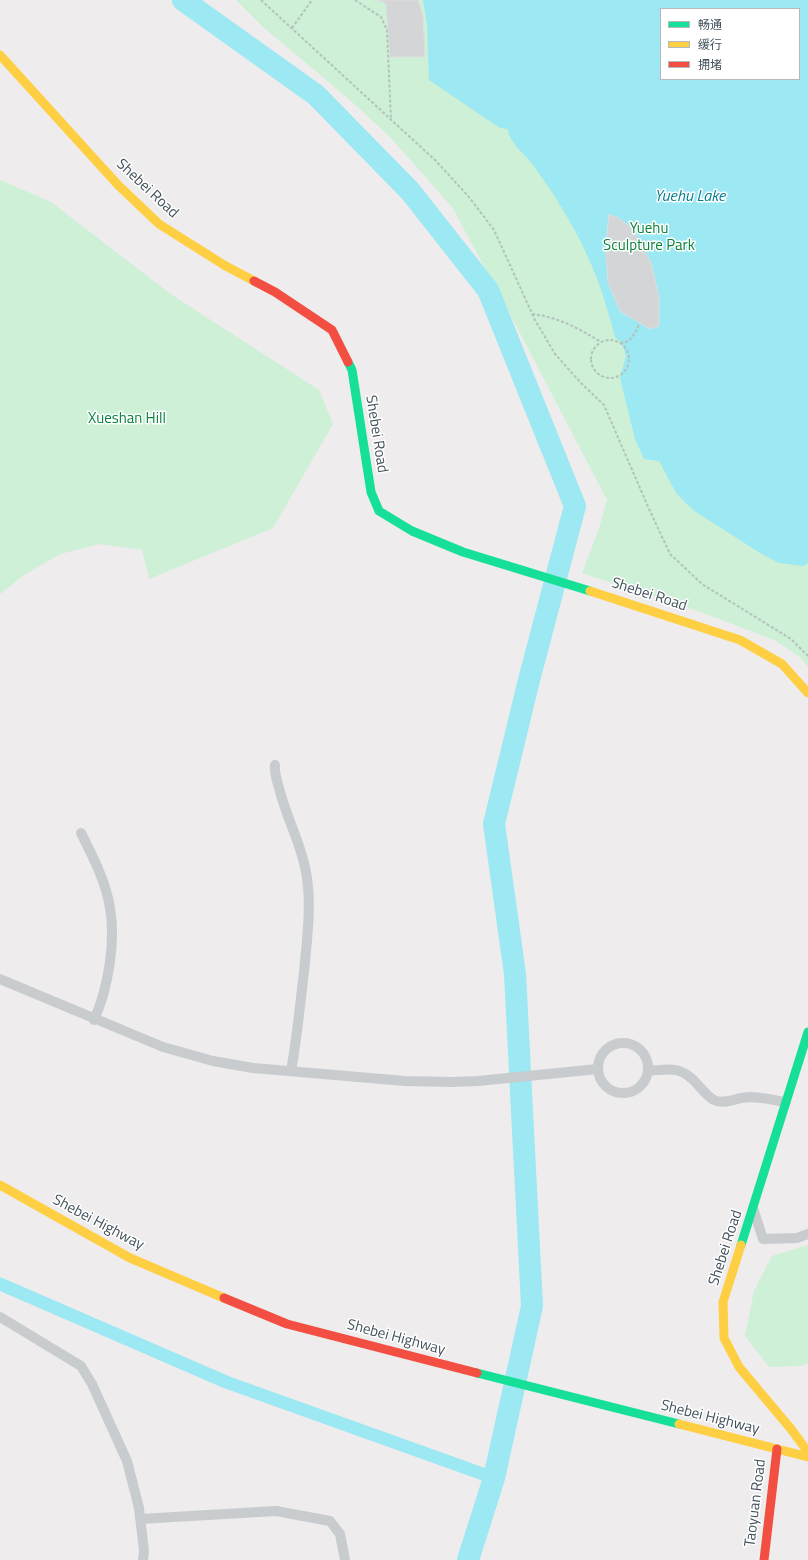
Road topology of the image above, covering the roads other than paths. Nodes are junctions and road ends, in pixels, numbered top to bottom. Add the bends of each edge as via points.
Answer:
1 (0, 55) edge
2 (808, 693) edge
3 (275, 765) dead end
4 (81, 833) dead end
5 (0, 980) edge
6 (94, 1020) junction
7 (808, 1032) edge
8 (806, 1043) edge
9 (598, 1069) junction
10 (291, 1071) junction
11 (649, 1071) junction
12 (786, 1102) junction
13 (0, 1185) edge
14 (753, 1208) junction
15 (808, 1234) edge
16 (0, 1317) edge
17 (777, 1449) junction
18 (808, 1452) edge
19 (808, 1457) edge
20 (140, 1518) junction
21 (143, 1560) edge
22 (345, 1560) edge
23 (764, 1560) edge

1 - 2 main road, Shebei Road via 118,185 159,224 224,265 275,292 332,330 352,370 371,492 379,511 412,531 463,552 740,640 782,664
3 - 10 street via 274,771 282,802 302,854 308,903 307,945
4 - 6 street via 104,888 112,927 104,992
5 - 6 street
6 - 10 street via 163,1047 213,1062
7 - 8 main road, Shebei Road
8 - 12 main road, Shebei Road
9 - 10 street via 478,1081 405,1081
9 - 11 street via 601,1081 618,1093 629,1093 640,1087
9 - 11 street via 599,1058 606,1048 618,1042 635,1044 644,1052
11 - 12 street via 669,1068 682,1072 715,1101 757,1097
12 - 14 main road, Shebei Road
13 - 17 main road, Shebei Highway via 130,1258 287,1324
14 - 15 street via 763,1239 797,1238
14 - 18 main road, Shebei Road via 723,1302 724,1338 738,1367
16 - 20 street via 81,1366 92,1384 127,1461
17 - 19 main road, Shebei Highway
17 - 23 main road, Taoyuan Road
20 - 21 street
20 - 22 street via 276,1511 330,1521 340,1534

